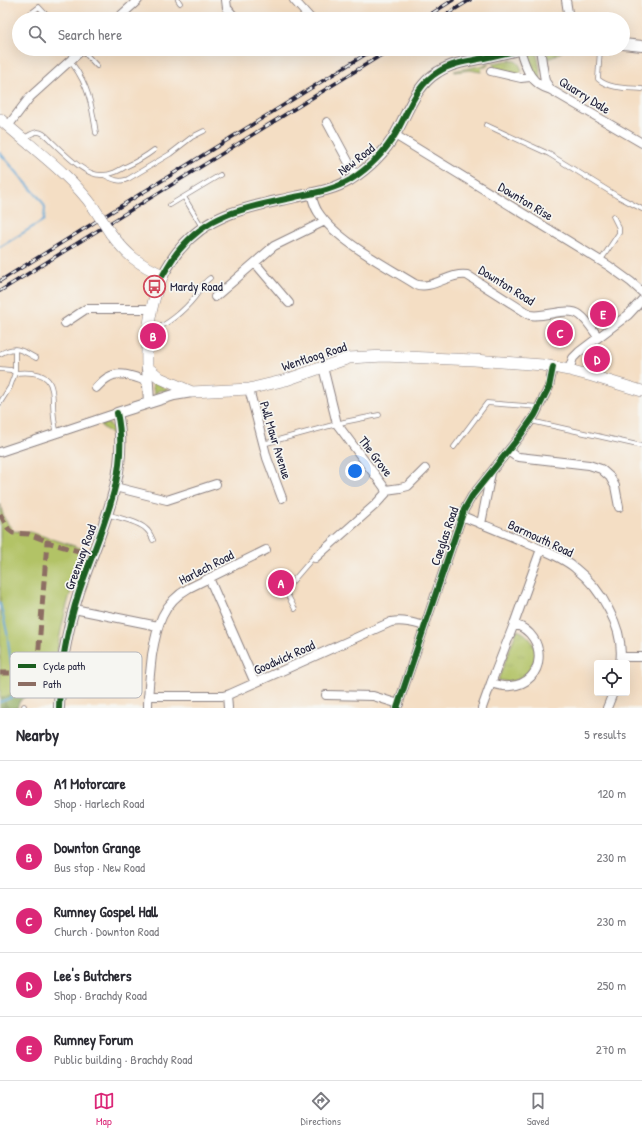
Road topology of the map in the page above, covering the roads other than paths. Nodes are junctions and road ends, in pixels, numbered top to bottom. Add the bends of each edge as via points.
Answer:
1 (138, 0) edge
2 (226, 0) edge
3 (294, 0) edge
4 (566, 0) edge
5 (32, 12) edge
6 (44, 12) edge
7 (125, 12) edge
8 (230, 12) edge
9 (305, 12) edge
10 (568, 12) edge
11 (630, 45) edge
12 (642, 46) edge
13 (75, 56) edge
14 (86, 56) edge
15 (490, 56) edge
16 (523, 56) edge
17 (541, 56) edge
18 (599, 56) edge
19 (70, 61) junction
20 (97, 66) dead end
21 (490, 71) dead end
22 (530, 77) junction
23 (642, 89) edge
24 (551, 90) junction
25 (4, 122) edge
26 (327, 122) dead end
27 (486, 125) dead end
28 (204, 131) dead end
29 (96, 133) dead end
30 (395, 135) junction
31 (24, 139) junction
32 (642, 143) edge
33 (154, 150) dead end
34 (104, 175) junction
35 (220, 175) dead end
36 (356, 176) junction
37 (311, 194) junction
38 (184, 197) junction
39 (170, 205) dead end
40 (642, 209) edge
41 (613, 216) dead end
42 (325, 221) junction
43 (202, 228) junction
44 (601, 260) junction
45 (254, 263) junction
46 (163, 275) junction
47 (210, 278) dead end
48 (642, 292) edge
49 (216, 298) dead end
50 (642, 300) edge
51 (289, 303) dead end
52 (152, 309) junction
53 (65, 324) dead end
54 (148, 333) junction
55 (598, 337) junction
56 (15, 349) junction
57 (0, 354) edge
58 (36, 358) dead end
59 (147, 367) junction
60 (323, 367) junction
61 (553, 367) junction
62 (0, 369) edge
63 (569, 370) junction
64 (15, 373) junction
65 (147, 381) junction
66 (96, 388) dead end
67 (249, 388) junction
68 (642, 391) edge
69 (192, 392) junction
70 (0, 403) edge
71 (149, 403) junction
72 (539, 407) junction
73 (117, 413) junction
74 (379, 416) dead end
75 (530, 421) junction
76 (337, 424) junction
77 (58, 433) junction
78 (263, 444) junction
79 (642, 446) edge
80 (454, 447) dead end
81 (508, 451) junction
82 (0, 452) edge
83 (425, 469) dead end
84 (491, 472) junction
85 (216, 484) dead end
86 (115, 487) junction
87 (386, 490) junction
88 (282, 498) dead end
89 (619, 507) dead end
90 (107, 514) junction
91 (462, 516) junction
92 (482, 524) junction
93 (153, 540) dead end
94 (541, 549) junction
95 (266, 550) dead end
96 (315, 558) joint
97 (209, 578) junction
98 (74, 609) junction
99 (296, 609) dead end
100 (514, 624) junction
101 (158, 626) junction
102 (425, 626) junction
103 (65, 652) edge
104 (642, 656) edge
105 (621, 660) edge
106 (255, 683) junction
107 (491, 683) junction
108 (227, 695) junction
109 (326, 695) dead end
110 (148, 696) junction
111 (612, 696) edge
112 (60, 698) edge
113 (398, 706) edge
114 (59, 708) edge
115 (148, 708) edge
116 (228, 708) edge
117 (482, 708) edge
118 (607, 708) edge

1 - 7 street
2 - 8 street
3 - 9 street
4 - 10 street
5 - 6 lane via 39,7
11 - 12 street
13 - 19 street
14 - 20 lane
15 - 30 street, New Road via 445,68 431,77 410,105
16 - 22 street
17 - 24 street, Quarry Dale via 545,81
18 - 23 lane via 600,81 608,86
19 - 25 street
19 - 29 lane via 87,91
21 - 22 street via 520,78
22 - 24 street
24 - 32 street, Quarry Dale
25 - 31 main road
26 - 36 street
27 - 40 lane via 549,154 616,196
28 - 34 lane via 128,179 115,180
30 - 36 street, New Road via 382,153
30 - 44 street, Downton Rise
31 - 34 lane via 35,132 43,133 74,161 94,174
31 - 46 main road, bridge via 77,186 120,246 133,258
33 - 34 lane via 131,165
35 - 38 lane
36 - 37 street, New Road via 334,187
37 - 42 street, Downton Road via 316,210
37 - 43 street, New Road via 234,211
38 - 39 lane
38 - 43 lane
41 - 44 lane via 620,228 619,233
42 - 45 street via 278,243
42 - 55 street, Downton Road via 353,245 420,286 460,274 467,275 530,315 568,312 579,314
43 - 46 street, New Road via 181,248
44 - 48 street, Downton Rise
45 - 49 street
45 - 51 street
46 - 52 main road, New Road
47 - 54 lane via 181,311
50 - 55 street via 628,315
52 - 53 street via 86,309
52 - 54 main road, New Road
54 - 59 main road, New Road
55 - 63 street via 573,358
56 - 57 lane
56 - 58 lane
56 - 64 lane
59 - 65 street, New Road
59 - 69 main road via 160,378
60 - 61 main road, Wentloog Road via 349,358 384,356
60 - 67 main road, Wentloog Road via 286,380
60 - 76 street, The Grove
61 - 63 main road, Wentloog Road
61 - 72 street, Caeglas Road
62 - 64 lane
63 - 68 main road, Wentloog Road
64 - 70 lane via 10,388
64 - 77 lane via 30,372 48,378
65 - 66 street via 114,374
65 - 71 street, New Road
67 - 69 main road, Wentloog Road
67 - 78 street, Pwll Mawr Avenue
69 - 71 street, Wentloog Road
71 - 73 street, Wentloog Road
72 - 75 street, Caeglas Road
72 - 80 lane via 487,403
73 - 77 street, Wentloog Road
73 - 86 street, Greenway Road via 121,448
74 - 76 lane
75 - 79 lane
75 - 81 street, Caeglas Road
76 - 78 lane
76 - 87 street, The Grove
77 - 82 street, Wentloog Road
78 - 88 street, Pwll Mawr Avenue
81 - 84 street, Caeglas Road
81 - 89 street via 519,457 589,465 601,469 615,486
83 - 87 street via 408,486
84 - 91 street, Caeglas Road via 472,496
84 - 92 street
85 - 86 street via 167,500
86 - 90 street, Greenway Road
87 - 96 street, The Grove via 375,505
90 - 93 lane via 144,527
90 - 98 street, Greenway Road
91 - 92 street, Barmouth Road
91 - 102 street, Caeglas Road
92 - 94 street, Barmouth Road
94 - 100 street
94 - 105 street, Barmouth Road via 574,567 595,588 618,631
95 - 97 street, Harlech Road
96 - 99 lane via 286,589
97 - 101 street, Harlech Road via 177,595
97 - 106 street
98 - 101 street
98 - 103 street, Greenway Road
100 - 107 street
100 - 107 street via 525,629 535,640 539,652 535,670 529,678 518,685 507,687
101 - 110 street, Harlech Road
102 - 106 street, Goodwick Road via 406,621 392,622
102 - 113 street, Caeglas Road
104 - 105 street
106 - 108 street, Goodwick Road
107 - 117 street
108 - 110 street, Goodwick Road
108 - 116 street
109 - 113 street via 373,696
110 - 115 street, Harlech Road
111 - 118 street
112 - 114 street, Greenway Road

